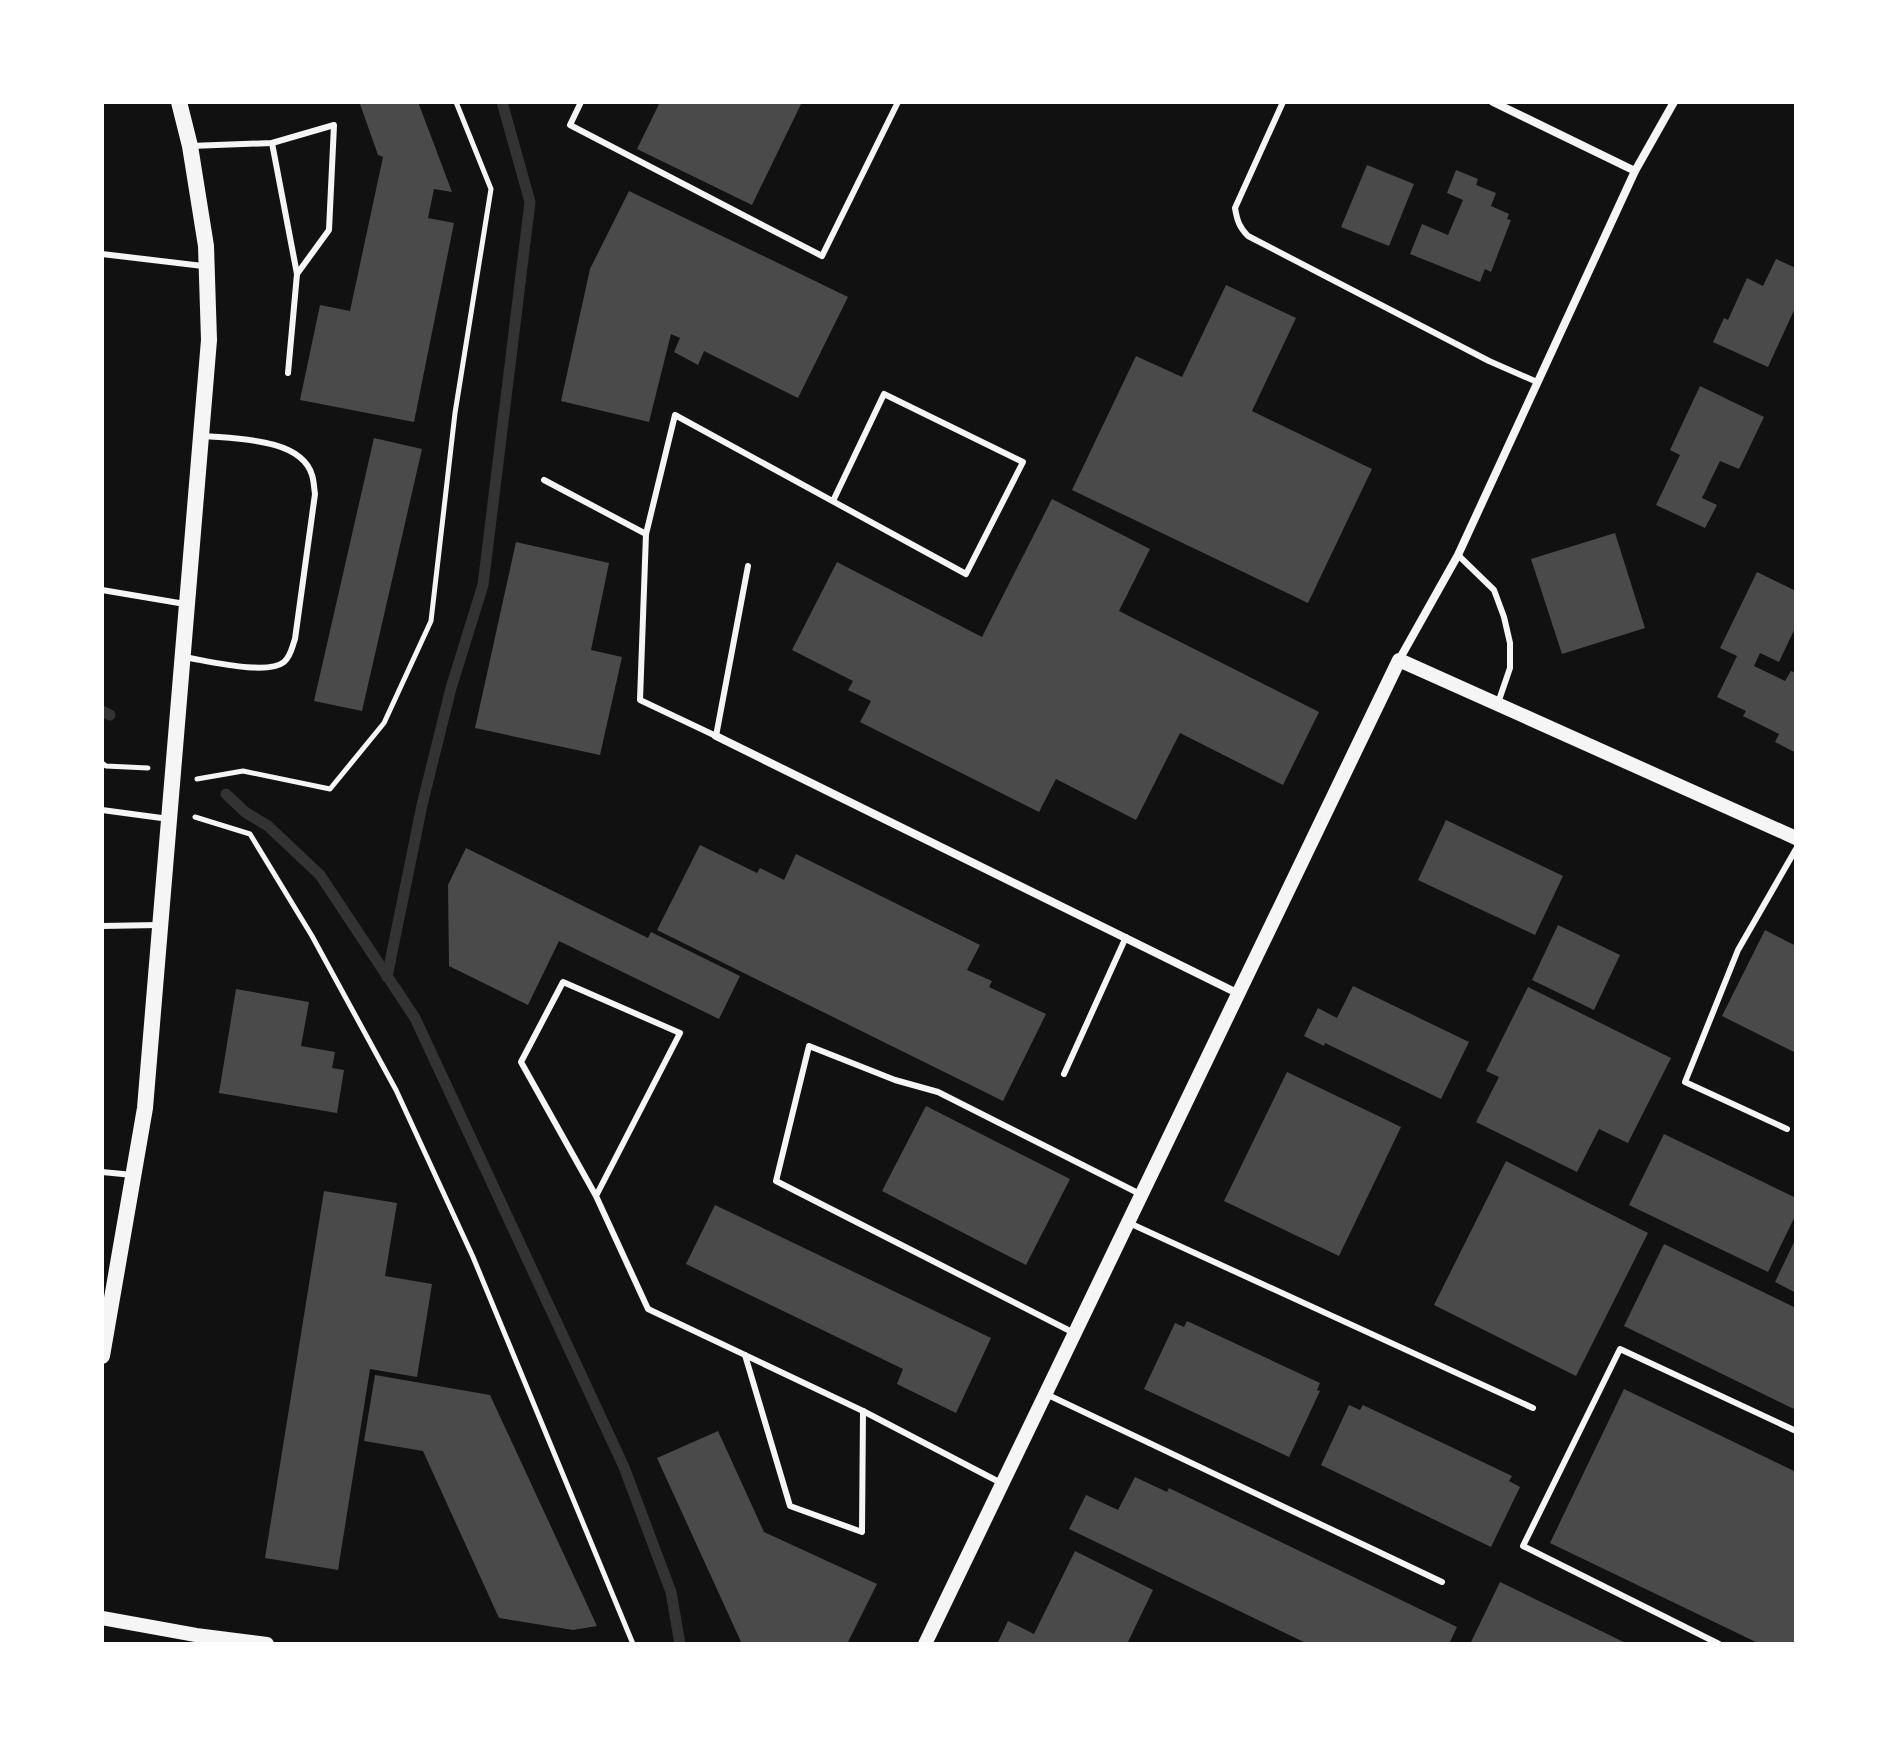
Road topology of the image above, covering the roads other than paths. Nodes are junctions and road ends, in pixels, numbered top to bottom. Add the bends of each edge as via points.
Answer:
1 (179, 102) edge
2 (581, 102) edge
3 (898, 102) edge
4 (1283, 102) edge
5 (1493, 102) edge
6 (1674, 102) edge
7 (272, 143) junction
8 (190, 146) junction
9 (1635, 171) junction
10 (102, 254) edge
11 (207, 266) junction
12 (297, 274) junction
13 (288, 373) dead end
14 (1537, 382) junction
15 (201, 435) junction
16 (544, 480) dead end
17 (833, 501) junction
18 (646, 534) junction
19 (1458, 555) junction
20 (748, 566) dead end
21 (102, 590) edge
22 (187, 604) junction
23 (183, 657) junction
24 (1399, 660) junction
25 (1498, 703) junction
26 (716, 736) junction
27 (102, 810) edge
28 (170, 814) junction
29 (1796, 838) edge
30 (1796, 849) edge
31 (160, 925) junction
32 (102, 926) edge
33 (1126, 937) junction
34 (1237, 993) junction
35 (1064, 1074) dead end
36 (1787, 1129) dead end
37 (102, 1172) edge
38 (133, 1175) junction
39 (1140, 1194) junction
40 (596, 1196) junction
41 (1127, 1222) junction
42 (1074, 1333) junction
43 (745, 1355) junction
44 (102, 1356) edge
45 (1046, 1394) junction
46 (1533, 1408) dead end
47 (863, 1411) junction
48 (1796, 1431) edge
49 (1003, 1484) junction
50 (1442, 1582) dead end
51 (102, 1618) edge
52 (267, 1644) edge
53 (925, 1644) edge
54 (1719, 1644) edge

1 - 8 main road
2 - 3 lane via 570,125 822,256
4 - 14 lane via 1235,208 1242,230
5 - 9 street
6 - 9 street
7 - 8 lane
7 - 12 lane
7 - 12 lane via 334,125 329,230
8 - 11 main road
9 - 14 street
10 - 11 lane
11 - 15 main road via 209,340
12 - 13 lane
14 - 19 street
15 - 22 main road
15 - 23 lane via 279,445 299,456 312,472 315,494 290,655 267,668
16 - 18 lane
17 - 17 lane via 966,574 1023,462 884,394
17 - 18 lane via 675,415
18 - 26 lane via 640,700
19 - 24 street
19 - 25 lane via 1494,590 1504,617 1510,668
20 - 26 lane
21 - 22 lane
22 - 23 main road
23 - 28 main road
24 - 25 street
24 - 34 street
25 - 29 street
26 - 33 street
27 - 28 lane
28 - 31 main road
30 - 36 lane via 1738,950 1685,1082
31 - 32 lane
31 - 38 main road via 145,1108
33 - 34 street
33 - 35 lane
34 - 39 street
37 - 38 lane
38 - 44 main road
39 - 41 street
39 - 42 lane via 938,1092 809,1046 776,1181
40 - 40 lane via 521,1062 563,982 680,1033
40 - 43 lane via 648,1309
41 - 42 street
41 - 46 lane
42 - 45 street
43 - 47 lane
43 - 47 lane via 790,1506 862,1532
45 - 49 street
45 - 50 lane
47 - 49 lane
48 - 54 lane via 1620,1349 1523,1546
49 - 53 street
51 - 52 street

